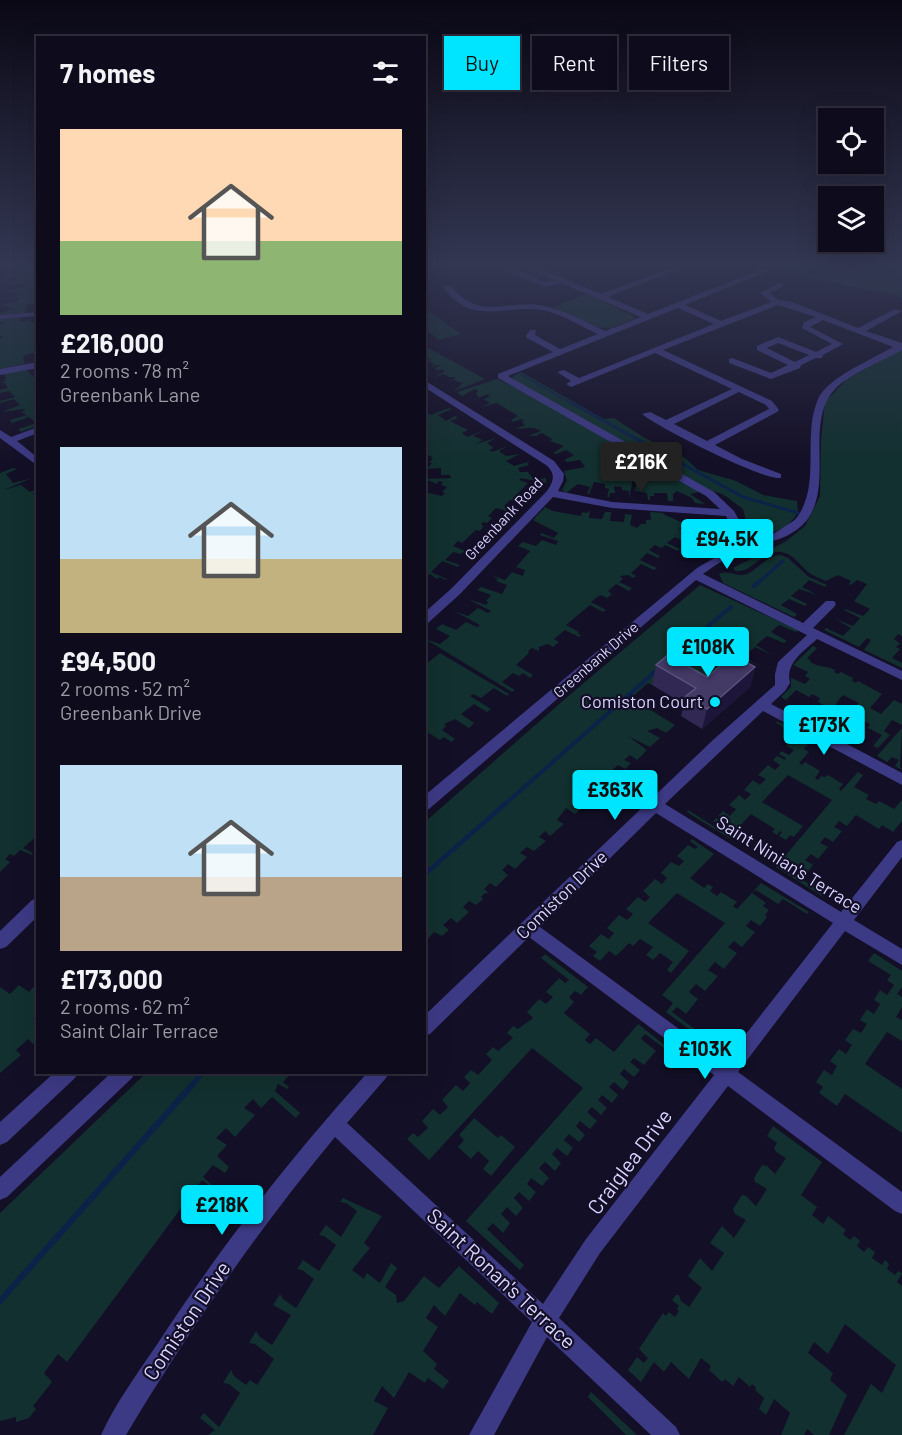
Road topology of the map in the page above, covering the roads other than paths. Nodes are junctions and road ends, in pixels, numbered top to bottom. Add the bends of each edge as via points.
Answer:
1 (595, 330) edge
2 (614, 330) edge
3 (707, 330) edge
4 (810, 330) edge
5 (859, 331) edge
6 (604, 334) junction
7 (520, 337) dead end
8 (901, 346) edge
9 (626, 350) dead end
10 (657, 351) junction
11 (559, 352) junction
12 (819, 356) junction
13 (641, 357) junction
14 (732, 361) dead end
15 (36, 364) edge
16 (797, 366) junction
17 (0, 372) edge
18 (561, 372) dead end
19 (426, 384) edge
20 (740, 389) junction
21 (647, 414) dead end
22 (666, 424) junction
23 (36, 431) edge
24 (0, 433) edge
25 (8, 441) junction
26 (707, 445) junction
27 (36, 462) edge
28 (777, 476) dead end
29 (551, 493) junction
30 (730, 513) junction
31 (746, 544) junction
32 (694, 575) junction
33 (830, 604) dead end
34 (426, 619) edge
35 (811, 631) junction
36 (902, 676) edge
37 (761, 704) junction
38 (902, 780) edge
39 (426, 803) edge
40 (655, 805) junction
41 (902, 846) edge
42 (36, 907) edge
43 (844, 922) junction
44 (529, 928) junction
45 (0, 942) edge
46 (902, 958) edge
47 (426, 1026) edge
48 (726, 1073) junction
49 (67, 1074) edge
50 (124, 1074) edge
51 (378, 1074) edge
52 (333, 1123) junction
53 (0, 1135) edge
54 (0, 1190) edge
55 (902, 1203) edge
56 (545, 1320) junction
57 (113, 1435) edge
58 (481, 1435) edge
59 (668, 1435) edge

1 - 6 street
2 - 6 street
3 - 10 street
4 - 12 street via 839,344
5 - 8 street
6 - 11 street
7 - 11 street via 532,334
8 - 31 street, Greenbank Drive via 827,392 820,404 815,430 814,492 808,510 785,533 768,541
9 - 13 street
10 - 13 street
10 - 20 street
11 - 30 street via 501,376 701,489
12 - 16 street
12 - 16 street via 778,340 760,348
13 - 18 street via 575,382
14 - 16 street via 771,376
15 - 17 street
19 - 29 street, Greenbank Road via 554,466 560,479
20 - 22 street
20 - 26 street via 769,403 774,410
21 - 22 street
22 - 26 street
23 - 25 street
24 - 25 street
25 - 27 street
26 - 28 street
29 - 30 street via 612,505
29 - 34 street, Greenbank Road
30 - 31 street
31 - 32 street, Greenbank Drive
32 - 35 street
32 - 39 street, Greenbank Drive
33 - 35 street, Comiston Drive
35 - 36 street
35 - 37 street, Comiston Drive via 783,665 782,686
37 - 38 street
37 - 40 street, Comiston Drive
40 - 43 street, Saint Ninian's Terrace
40 - 44 street, Comiston Drive
41 - 43 street, Craiglea Drive
42 - 45 street
43 - 46 street, Saint Ninian's Terrace
43 - 48 street, Craiglea Drive
44 - 47 street, Comiston Drive
44 - 48 street
48 - 55 street
48 - 56 street, Craiglea Drive via 593,1246
49 - 53 street
50 - 54 street
51 - 52 street, Comiston Drive
52 - 56 street, Saint Ronan's Terrace
52 - 57 street, Comiston Drive via 211,1283
56 - 58 street, Craiglea Drive
56 - 59 street, Saint Ronan's Terrace

